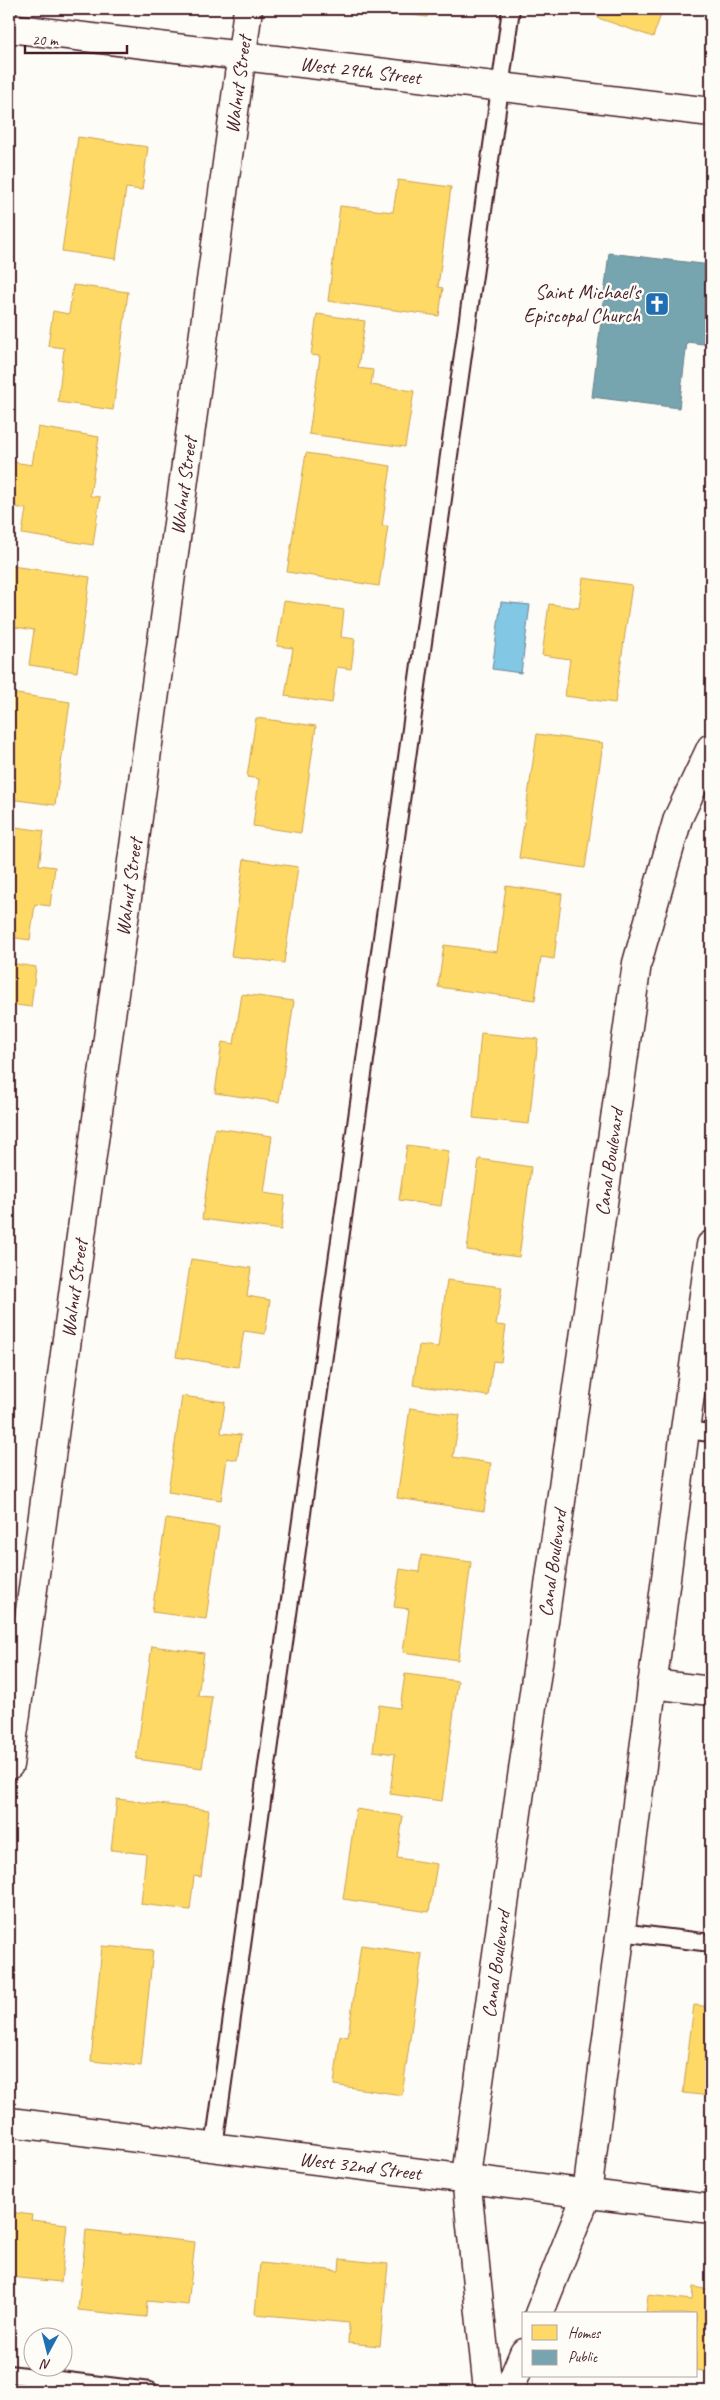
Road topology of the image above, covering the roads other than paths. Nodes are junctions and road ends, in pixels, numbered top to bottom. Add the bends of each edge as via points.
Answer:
1 (248, 9) edge
2 (511, 9) edge
3 (9, 28) edge
4 (242, 56) junction
5 (500, 87) junction
6 (711, 112) edge
7 (711, 748) edge
8 (711, 1245) edge
9 (698, 1431) edge
10 (652, 1684) junction
11 (711, 1691) edge
12 (9, 1765) edge
13 (620, 1932) junction
14 (711, 1943) edge
15 (9, 2122) edge
16 (214, 2147) junction
17 (466, 2177) junction
18 (587, 2194) junction
19 (711, 2209) edge
20 (540, 2312) edge
21 (522, 2357) edge
22 (9, 2374) edge
23 (150, 2391) edge
24 (488, 2391) edge
25 (508, 2391) edge

1 - 4 street, Walnut Street
2 - 5 lane
3 - 4 street, West 29th Street
4 - 5 street, West 29th Street
4 - 12 street, Walnut Street
5 - 6 street, West 29th Street
5 - 16 lane
7 - 17 street, Canal Boulevard via 678,818 637,963
8 - 9 street
9 - 10 street
10 - 11 street
10 - 13 street
13 - 14 lane
13 - 18 street
15 - 16 street, West 32nd Street
16 - 17 street, West 32nd Street
17 - 18 street, West 32nd Street
17 - 24 street, Canal Boulevard
18 - 19 street, West 32nd Street
18 - 20 street
21 - 25 street
22 - 23 lane

